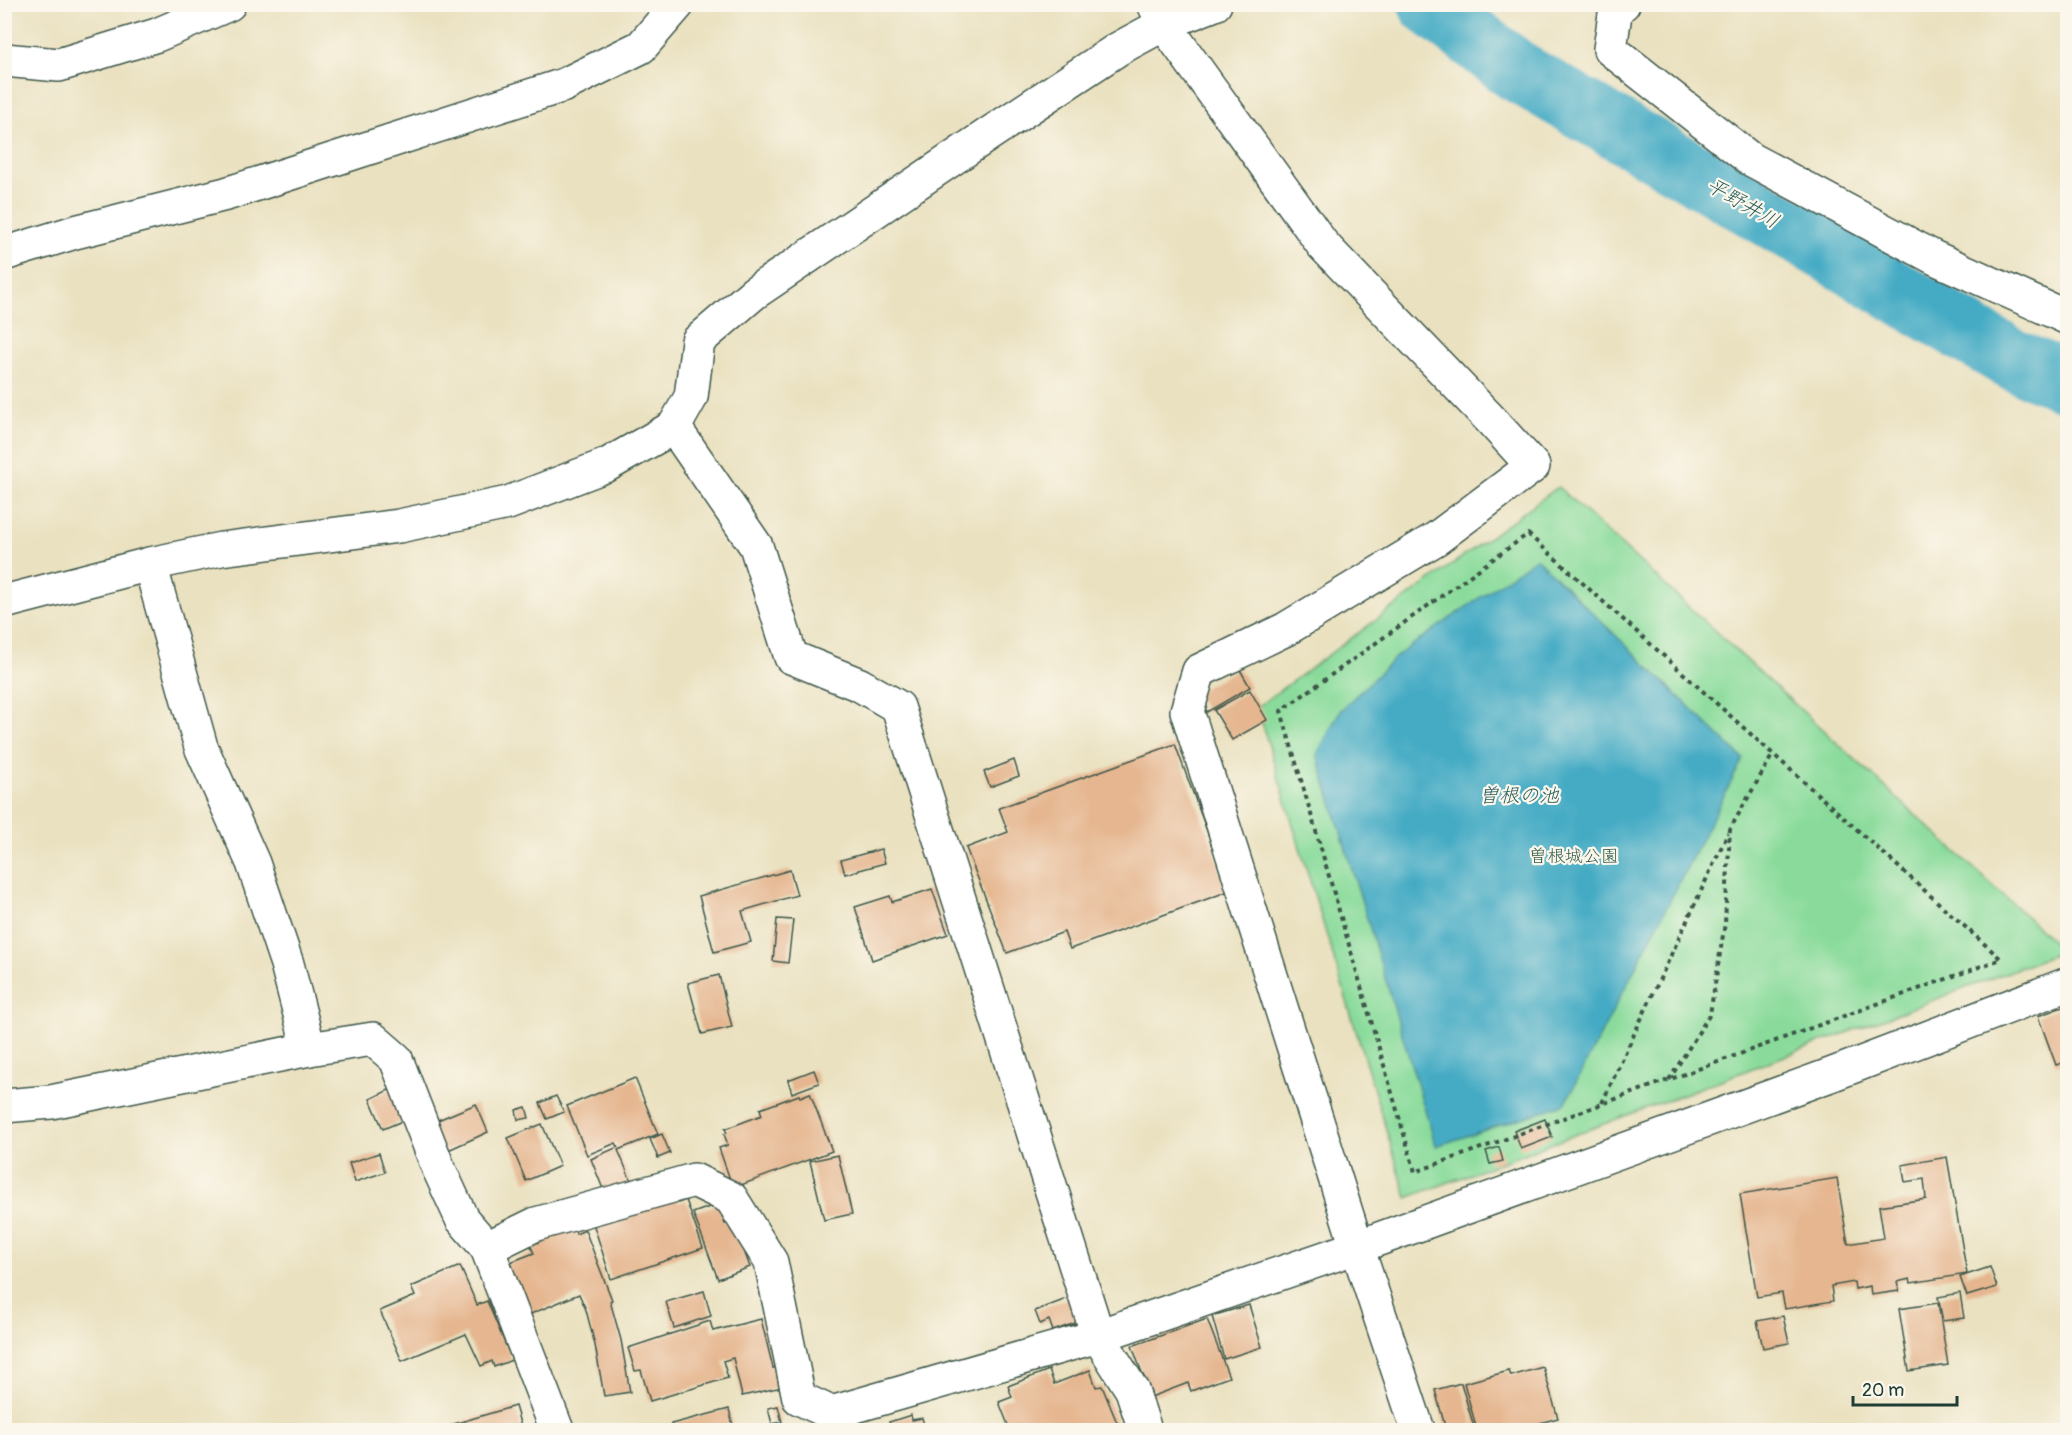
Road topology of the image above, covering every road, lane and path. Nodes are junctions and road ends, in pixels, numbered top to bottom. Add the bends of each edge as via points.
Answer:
1 (229, 4) edge
2 (678, 4) edge
3 (1215, 4) edge
4 (1623, 4) edge
5 (1159, 14) edge
6 (4, 60) edge
7 (4, 254) edge
8 (2067, 318) edge
9 (674, 427) junction
10 (150, 564) junction
11 (4, 602) edge
12 (1773, 754) junction
13 (1730, 829) junction
14 (2067, 984) edge
15 (309, 1049) junction
16 (1669, 1080) junction
17 (1602, 1104) junction
18 (4, 1106) edge
19 (1357, 1247) junction
20 (487, 1248) junction
21 (1098, 1336) junction
22 (557, 1431) edge
23 (1145, 1431) edge
24 (1418, 1431) edge

1 - 6 street via 157,35 59,65
2 - 7 street via 641,47 564,85 226,194
3 - 5 street
4 - 8 street via 1616,7 1610,49 1750,159 1935,258
5 - 9 street via 1118,49 754,293 698,341 691,397
5 - 19 street via 1323,244 1533,466 1437,538 1286,629 1199,671 1187,711
9 - 10 street via 607,465 508,503 399,526 221,549
9 - 21 street via 756,546 791,657 898,707
10 - 11 street
10 - 15 street via 201,747 254,863 287,964
12 - 13 path
12 - 16 path via 2001,959
12 - 17 path via 1528,534 1281,711 1415,1172
13 - 16 path via 1725,923 1710,1014
13 - 17 path
14 - 19 street via 1833,1074
15 - 18 street via 51,1102
15 - 20 street via 373,1039 396,1059 462,1219
16 - 17 path
19 - 21 street
19 - 24 street
20 - 21 street via 536,1224 694,1180 731,1198 771,1262 799,1398 831,1413
20 - 22 street
21 - 23 street via 1132,1390

